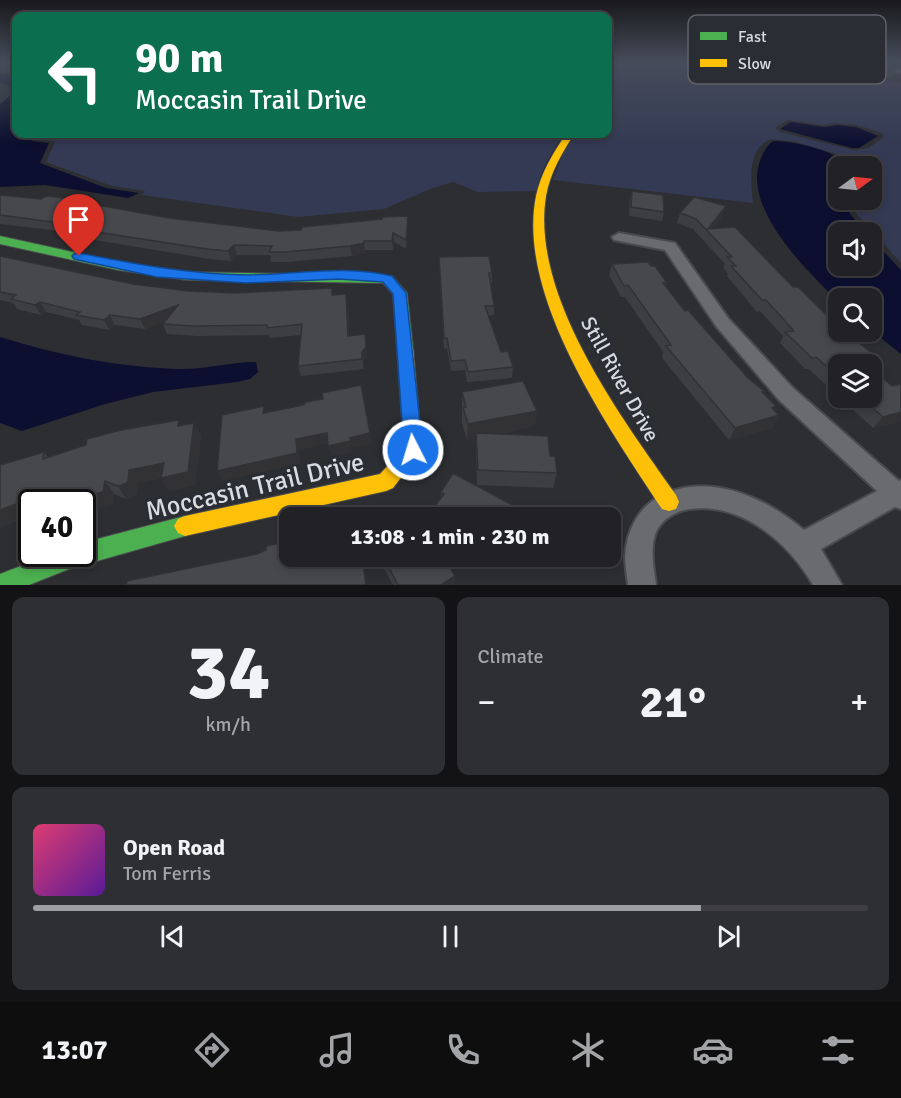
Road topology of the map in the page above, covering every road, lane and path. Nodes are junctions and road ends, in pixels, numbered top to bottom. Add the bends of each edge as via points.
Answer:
1 (567, 138) edge
2 (619, 237) dead end
3 (0, 240) edge
4 (899, 494) edge
5 (669, 502) junction
6 (801, 546) junction
7 (1, 585) edge
8 (642, 585) edge
9 (828, 585) edge

1 - 5 street, Still River Drive via 547,174 540,205 541,247 549,279 563,321 586,369 616,423
2 - 4 street via 670,246 722,322 786,394
3 - 7 street, Moccasin Trail Drive via 157,273 246,279 339,275 387,279 400,293 413,450 386,482 170,529 69,558
4 - 6 street
5 - 6 street via 692,496 719,498 747,507
5 - 8 street via 651,516 639,537 637,564
6 - 9 street

